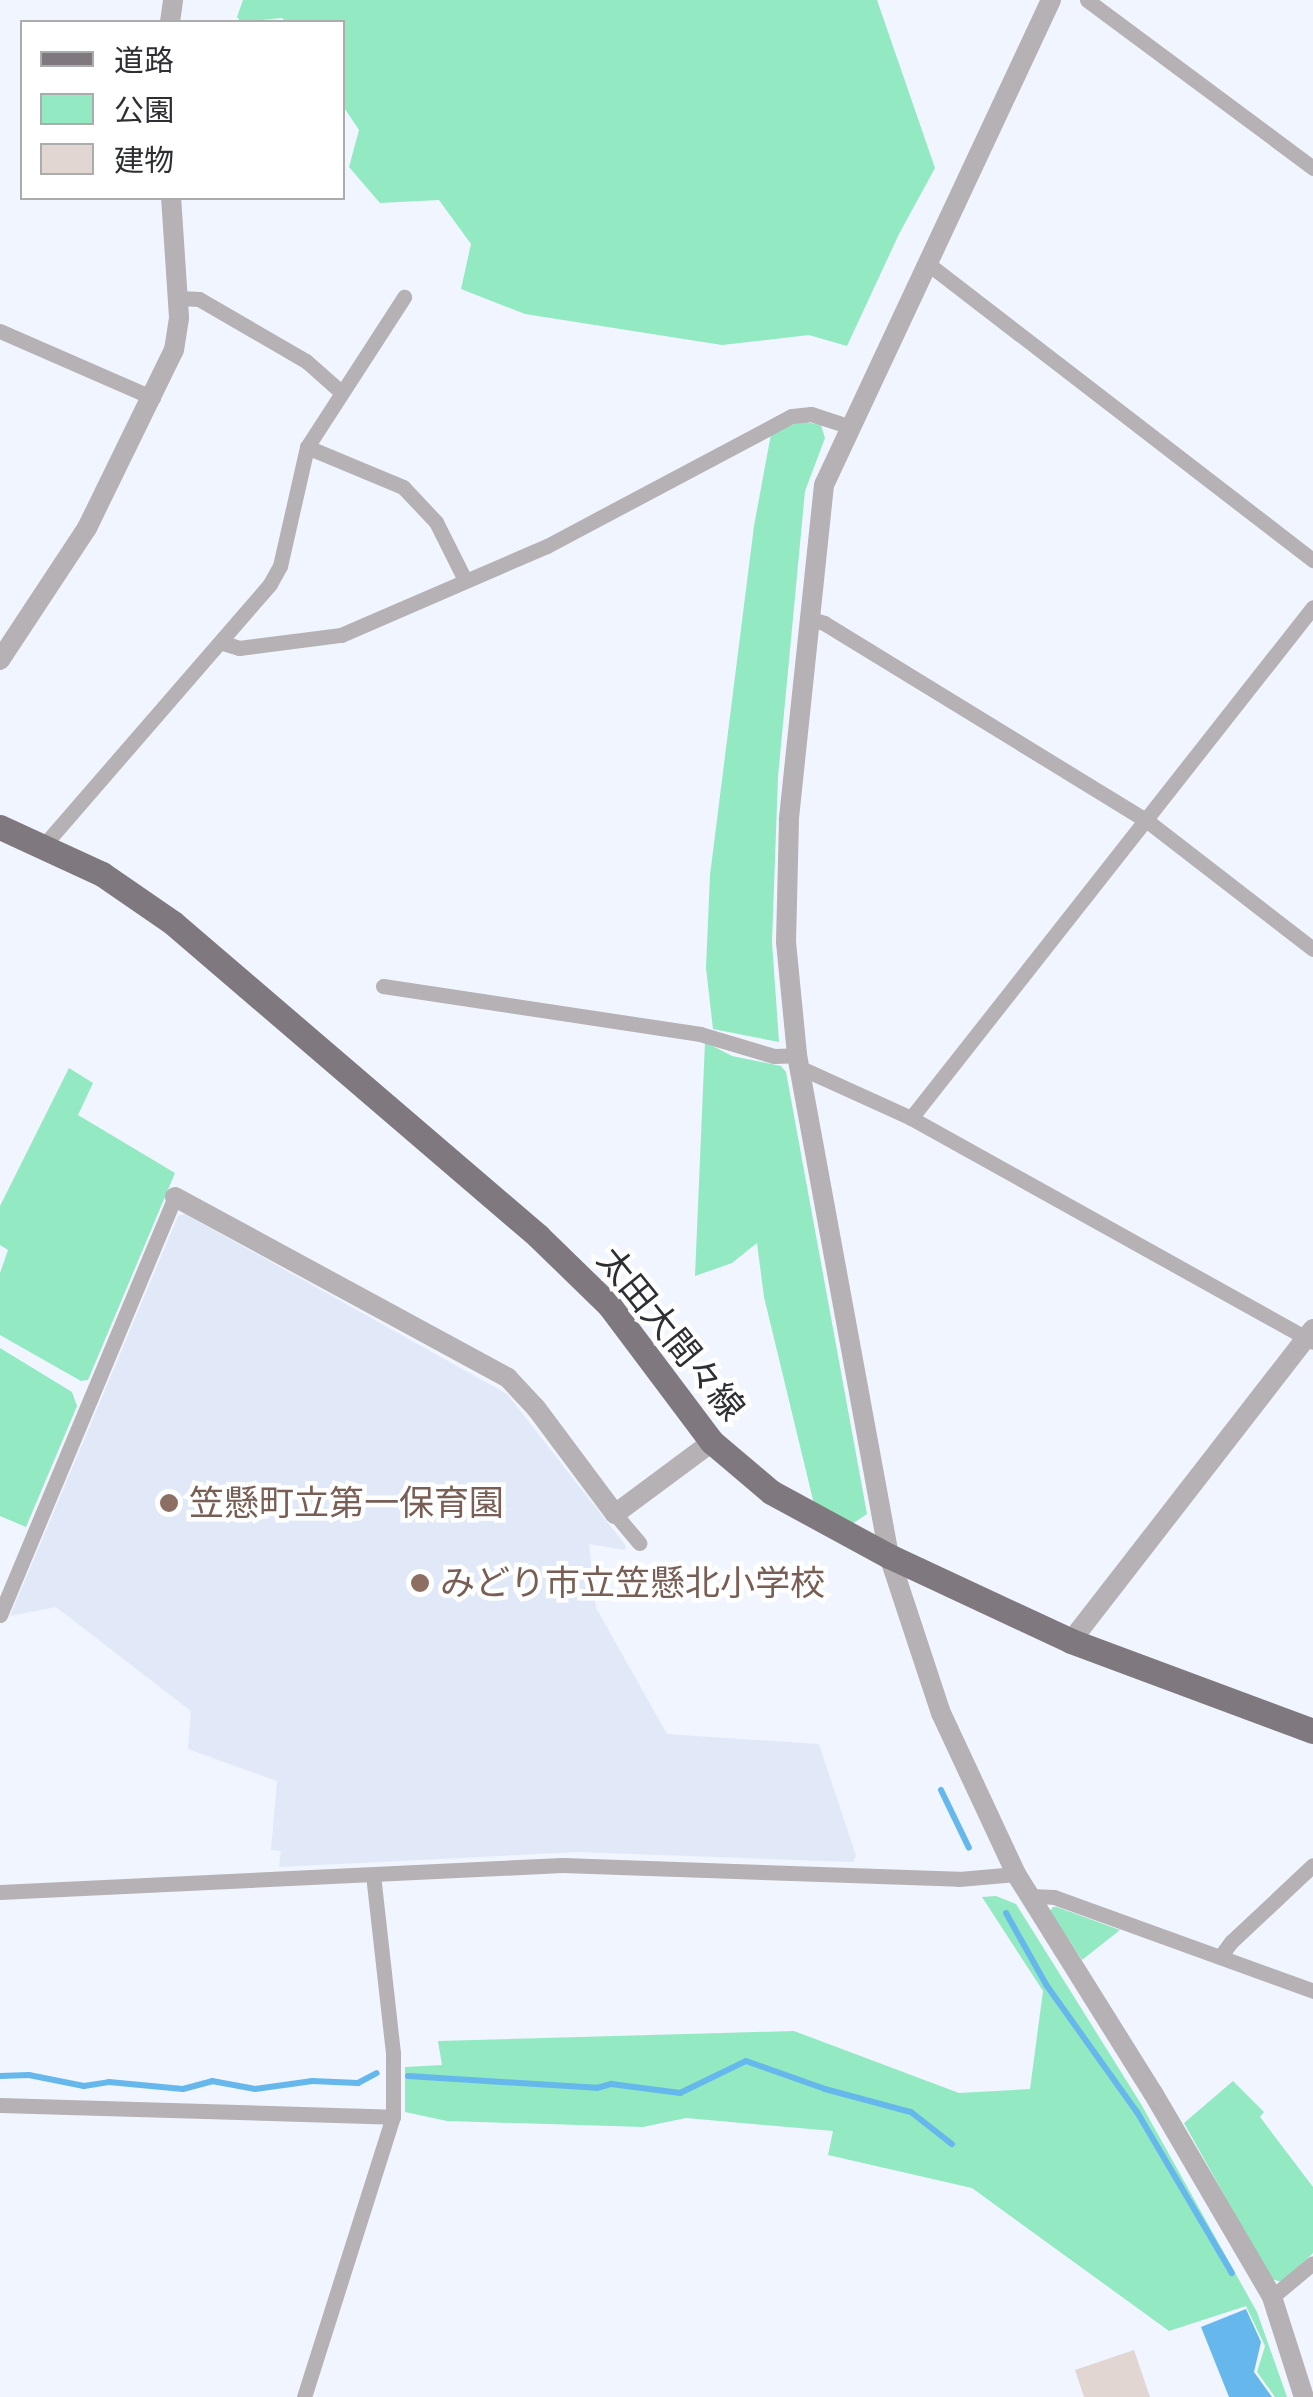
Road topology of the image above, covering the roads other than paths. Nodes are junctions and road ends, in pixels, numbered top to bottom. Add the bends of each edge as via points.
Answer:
1 (1051, 0) edge
2 (1087, 0) edge
3 (1313, 168) edge
4 (172, 200) edge
5 (928, 263) junction
6 (404, 297) dead end
7 (178, 298) junction
8 (0, 331) edge
9 (341, 392) junction
10 (153, 398) junction
11 (849, 426) junction
12 (307, 447) junction
13 (1313, 560) edge
14 (464, 580) junction
15 (1313, 607) edge
16 (808, 618) junction
17 (223, 643) junction
18 (0, 660) edge
19 (1146, 820) junction
20 (0, 827) edge
21 (44, 845) junction
22 (1313, 949) edge
23 (382, 986) dead end
24 (799, 1061) junction
25 (912, 1118) junction
26 (175, 1196) joint
27 (1311, 1336) edge
28 (712, 1442) junction
29 (616, 1514) junction
30 (638, 1543) dead end
31 (889, 1556) junction
32 (0, 1616) edge
33 (1071, 1641) junction
34 (1313, 1731) edge
35 (1313, 1865) edge
36 (1016, 1874) junction
37 (372, 1876) junction
38 (0, 1892) edge
39 (1029, 1896) junction
40 (1220, 1958) junction
41 (1313, 1991) edge
42 (0, 2105) edge
43 (393, 2116) junction
44 (1313, 2263) edge
45 (1272, 2297) junction
46 (304, 2397) edge
47 (1304, 2397) edge

1 - 5 street
2 - 3 street
4 - 7 street
5 - 11 street
5 - 13 street
6 - 9 street
7 - 9 street via 199,298 306,362
7 - 10 street via 174,350
8 - 10 street
9 - 12 street
10 - 18 street via 87,528
11 - 14 street via 811,414 792,416 547,546
11 - 16 street via 818,508
12 - 14 street via 402,486 436,522
12 - 17 street via 280,566
14 - 17 street via 341,635 239,648
15 - 19 street
16 - 19 street
16 - 24 street via 788,837 786,942
17 - 21 street
19 - 22 street
19 - 25 street
20 - 21 main road, 太田大間々線
21 - 28 main road, 太田大間々線 via 102,874 173,923 565,1260 609,1305
23 - 24 street via 700,1034
24 - 25 street
24 - 31 street
25 - 27 street
26 - 29 street via 508,1378
26 - 32 street
27 - 33 street
28 - 29 street
28 - 31 main road, 太田大間々線 via 771,1492
29 - 30 street
31 - 33 main road, 太田大間々線
31 - 36 street via 956,1751
33 - 34 main road, 太田大間々線
35 - 40 street
36 - 37 street via 958,1879 574,1865
36 - 39 street
37 - 38 street
37 - 43 street via 393,2053
39 - 40 street via 1054,1897
39 - 45 street
40 - 41 street
42 - 43 street
43 - 46 street
44 - 45 street
45 - 47 street

